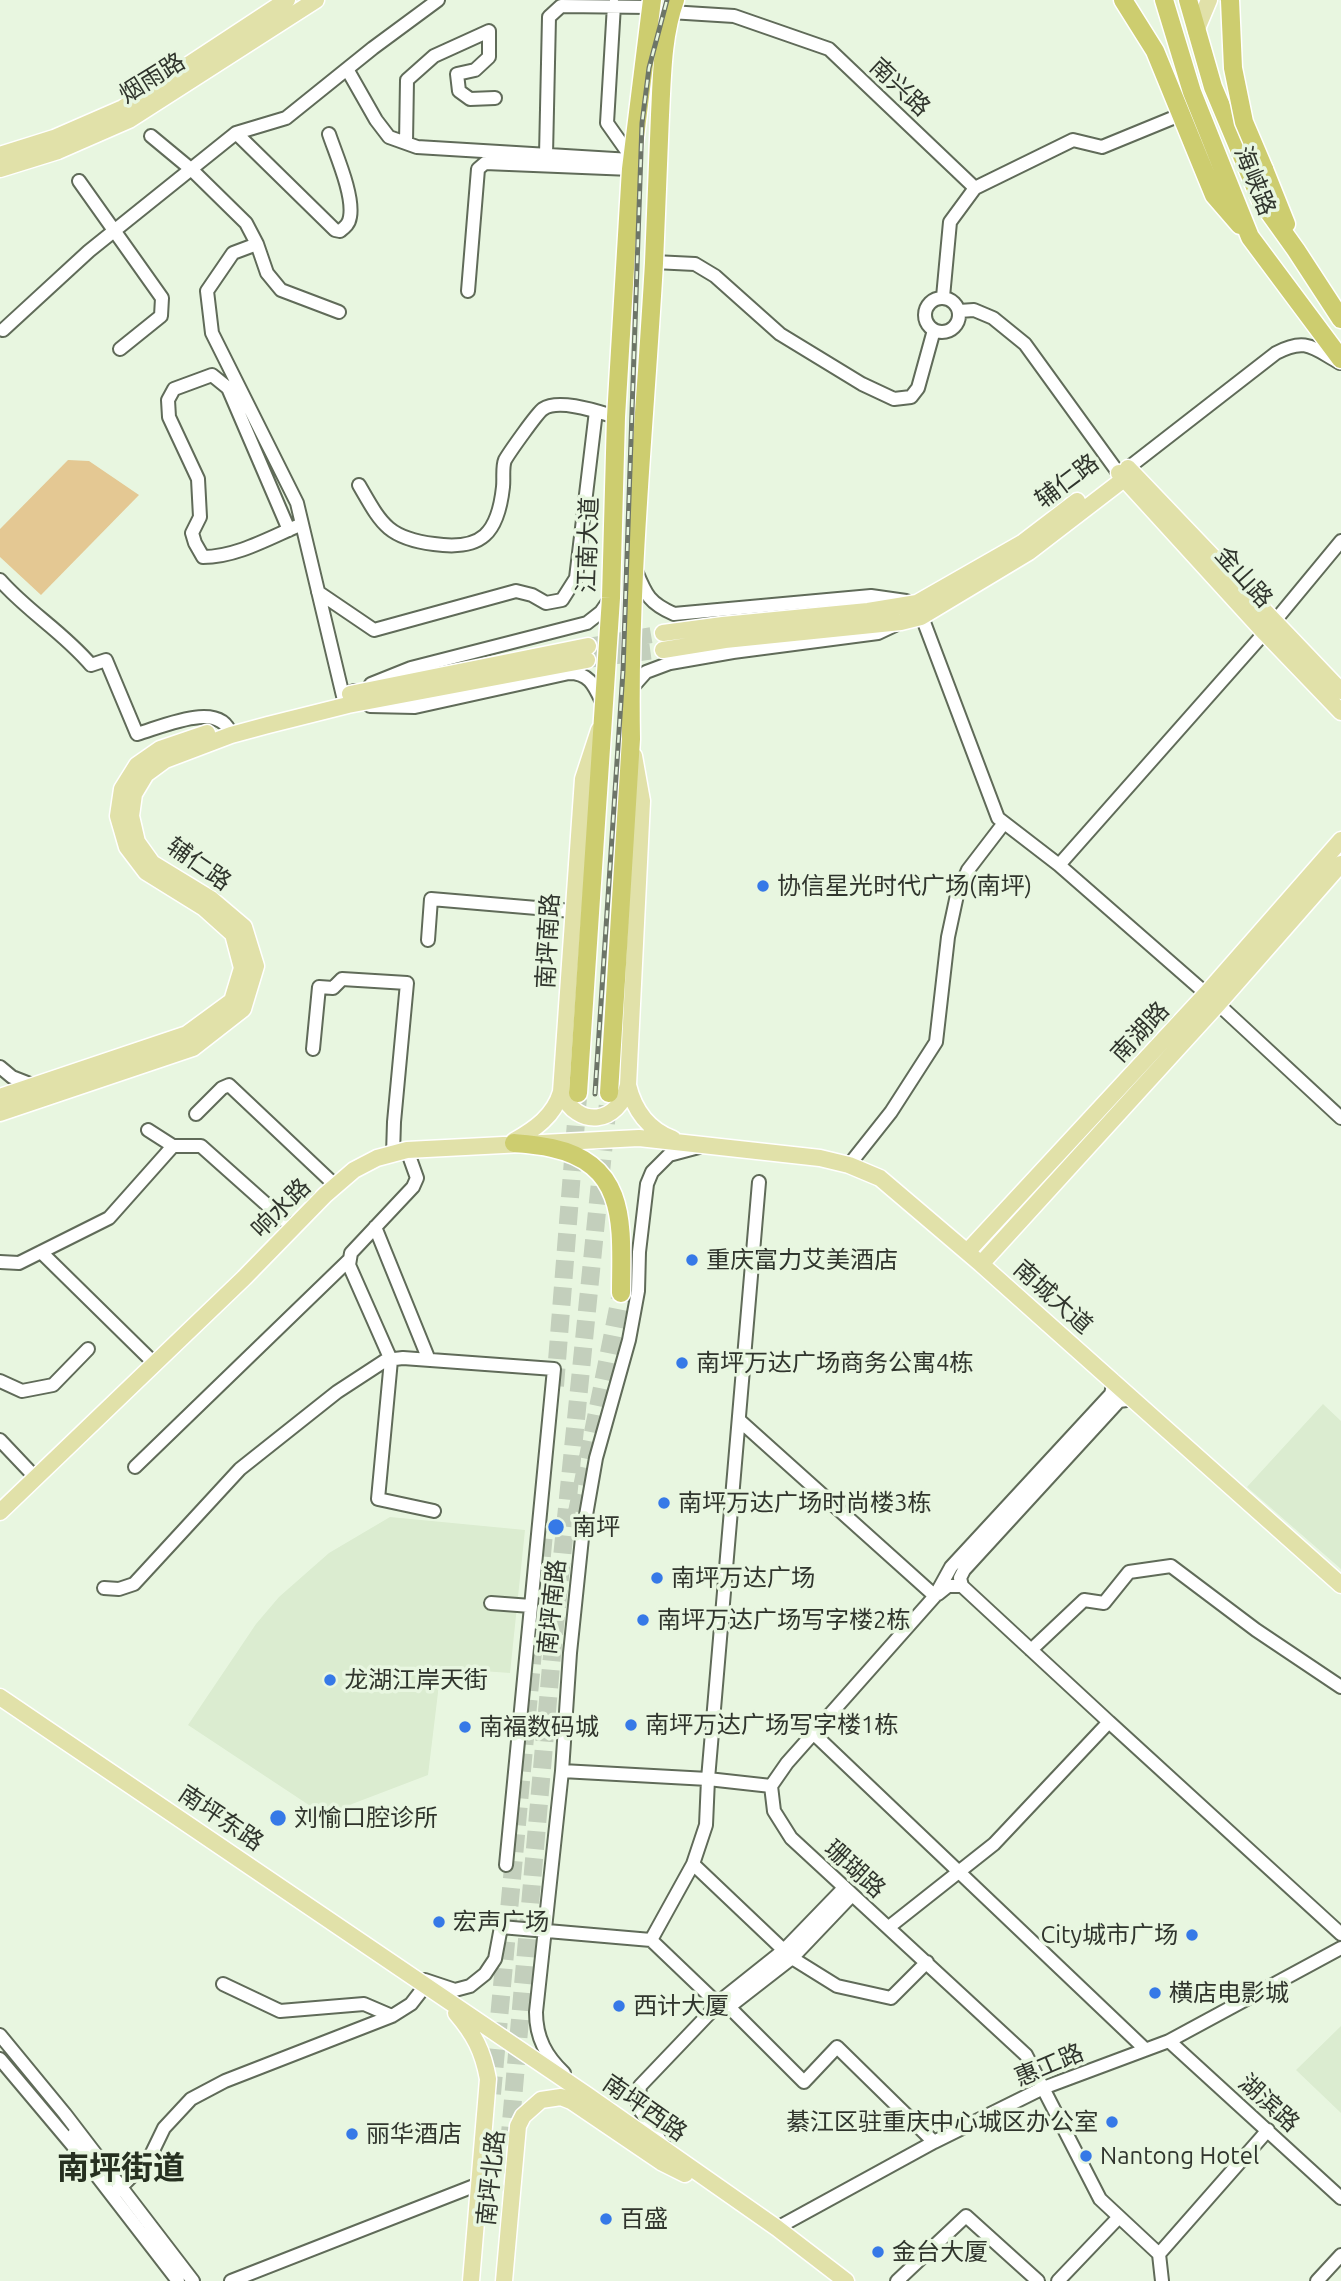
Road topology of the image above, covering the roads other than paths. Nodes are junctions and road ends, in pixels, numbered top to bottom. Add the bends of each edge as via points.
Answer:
1 (287, 0) edge
2 (316, 0) edge
3 (438, 0) edge
4 (1123, 0) edge
5 (1164, 0) edge
6 (1188, 0) edge
7 (1209, 0) edge
8 (1230, 0) edge
9 (651, 3) edge
10 (299, 5) edge
11 (614, 5) junction
12 (673, 6) edge
13 (1196, 31) junction
14 (347, 69) junction
15 (495, 98) dead end
16 (1180, 115) junction
17 (236, 133) junction
18 (329, 134) dead end
19 (151, 136) dead end
20 (406, 143) junction
21 (0, 155) edge
22 (546, 155) junction
23 (631, 162) junction
24 (0, 169) edge
25 (192, 170) junction
26 (79, 181) dead end
27 (975, 188) junction
28 (116, 230) junction
29 (1250, 237) junction
30 (257, 244) junction
31 (1296, 250) junction
32 (654, 262) junction
33 (468, 291) dead end
34 (943, 297) junction
35 (959, 311) junction
36 (339, 312) dead end
37 (1341, 319) edge
38 (1, 329) edge
39 (934, 330) junction
40 (120, 349) dead end
41 (1341, 361) edge
42 (596, 411) junction
43 (616, 417) junction
44 (1123, 473) junction
45 (359, 485) dead end
46 (302, 524) junction
47 (289, 530) junction
48 (1341, 541) edge
49 (635, 568) junction
50 (0, 580) edge
51 (318, 592) junction
52 (611, 598) junction
53 (919, 610) junction
54 (901, 622) junction
55 (1269, 628) junction
56 (587, 653) tunnel mouth
57 (630, 691) junction
58 (1341, 691) edge
59 (346, 700) junction
60 (602, 712) junction
61 (1341, 712) edge
62 (230, 731) junction
63 (631, 739) junction
64 (1004, 822) junction
65 (1341, 840) edge
66 (1341, 864) edge
67 (1059, 865) junction
68 (572, 911) junction
69 (428, 940) dead end
70 (1212, 999) junction
71 (313, 1049) dead end
72 (0, 1067) edge
73 (628, 1085) junction
74 (35, 1086) junction
75 (569, 1093) junction
76 (610, 1093) tunnel mouth
77 (1, 1100) edge
78 (196, 1114) dead end
79 (1341, 1118) edge
80 (148, 1130) dead end
81 (512, 1143) junction
82 (686, 1143) junction
83 (173, 1146) junction
84 (704, 1146) junction
85 (400, 1152) junction
86 (849, 1165) junction
87 (759, 1182) dead end
88 (336, 1186) junction
89 (375, 1227) junction
90 (293, 1228) junction
91 (41, 1252) junction
92 (967, 1252) junction
93 (350, 1259) junction
94 (0, 1262) edge
95 (981, 1264) junction
96 (621, 1293) tunnel mouth
97 (88, 1349) dead end
98 (391, 1360) junction
99 (429, 1360) junction
100 (154, 1363) junction
101 (0, 1381) edge
102 (1114, 1381) junction
103 (1133, 1399) junction
104 (738, 1420) junction
105 (0, 1440) edge
106 (135, 1466) dead end
107 (35, 1477) junction
108 (433, 1511) dead end
109 (0, 1512) edge
110 (1341, 1585) edge
111 (962, 1586) junction
112 (104, 1588) dead end
113 (935, 1596) junction
114 (491, 1603) dead end
115 (531, 1606) junction
116 (1031, 1650) junction
117 (1341, 1687) edge
118 (2, 1698) edge
119 (1109, 1722) junction
120 (813, 1733) junction
121 (562, 1771) junction
122 (708, 1779) junction
123 (771, 1786) junction
124 (693, 1864) junction
125 (506, 1865) dead end
126 (959, 1872) junction
127 (848, 1891) junction
128 (889, 1927) junction
129 (544, 1932) junction
130 (1341, 1934) edge
131 (651, 1940) junction
132 (1341, 1948) edge
133 (788, 1954) junction
134 (927, 1962) junction
135 (420, 1982) junction
136 (223, 1983) dead end
137 (724, 2003) junction
138 (392, 2016) junction
139 (0, 2035) edge
140 (1169, 2041) junction
141 (1145, 2049) junction
142 (0, 2059) edge
143 (1043, 2088) junction
144 (587, 2095) junction
145 (61, 2119) junction
146 (1268, 2130) junction
147 (934, 2142) junction
148 (668, 2152) junction
149 (479, 2184) junction
150 (117, 2191) junction
151 (734, 2198) junction
152 (1341, 2198) edge
153 (1119, 2217) junction
154 (777, 2228) junction
155 (1159, 2254) junction
156 (1341, 2255) edge
157 (1069, 2276) edge
158 (178, 2281) edge
159 (193, 2281) edge
160 (231, 2281) edge
161 (471, 2281) edge
162 (504, 2281) edge
163 (846, 2281) edge
164 (897, 2281) edge
165 (1038, 2281) edge
166 (1058, 2281) edge
167 (1162, 2281) edge
168 (1317, 2281) edge

1 - 21 main road, 烟雨路 via 123,108
2 - 10 main road, 烟雨路
3 - 14 street
4 - 16 highway via 1155,51
5 - 29 highway, 海峡路 via 1192,92
6 - 13 highway, 海峡路
7 - 13 main road
8 - 31 highway, bridge via 1233,68 1244,122
9 - 11 street
9 - 23 highway, 江南大道
10 - 24 main road, 烟雨路 via 129,120 58,151
11 - 22 street via 561,5 549,17
11 - 23 street via 607,123
12 - 27 street, 南兴路 via 734,16 828,49
12 - 32 highway, 江南大道 via 662,62
13 - 31 highway, 海峡路 via 1213,87 1261,201
14 - 17 street via 286,118
14 - 20 street via 389,137
15 - 20 street via 470,99 459,91 457,74 475,70 489,57 489,31 435,56 407,80
16 - 27 street via 1102,147 1073,140
16 - 29 highway via 1214,195
17 - 18 street via 340,230 351,215
17 - 25 street
19 - 25 street
20 - 22 street via 418,148
22 - 23 street
23 - 33 street via 485,163 478,169
23 - 43 highway, 江南大道
25 - 28 street
25 - 30 street via 246,223
26 - 28 street
27 - 34 street via 950,222
28 - 38 street
28 - 40 street via 162,298 161,316
29 - 41 highway, 海峡路
30 - 36 street via 267,273 281,290
30 - 46 street via 233,253 207,291 212,333 297,503
31 - 37 highway, 海峡路
32 - 39 street via 695,264 780,334 894,399 911,397 918,388
32 - 49 highway, 江南大道
34 - 35 street
34 - 39 street via 926,307 926,323
35 - 39 street via 950,330
35 - 44 street via 974,310 993,318 1024,344
41 - 44 street via 1308,344 1291,345
42 - 43 street
42 - 45 street via 553,405 542,409 505,461 501,506 494,524 480,539 460,547 399,535 381,523
42 - 51 street via 576,578 562,600 546,603 516,591 374,630
43 - 52 highway, 江南大道
44 - 53 main road, 辅仁路 via 1029,552
44 - 55 main road, 金山路
46 - 47 street
46 - 51 street
47 - 47 street via 222,557 203,558 192,533 200,517 198,478 169,417 168,400 174,389 212,375 228,388
48 - 55 street
49 - 53 street via 647,596 657,607 674,614 871,596
49 - 57 highway, 江南大道
50 - 62 street via 71,641 91,665 106,660 136,734 202,716 218,718
51 - 59 street
52 - 59 street via 587,623 411,668
52 - 60 highway, 江南大道
53 - 54 main road, 辅仁路
53 - 54 main road, 辅仁路 via 723,625 663,641 725,640
53 - 64 street via 998,818
54 - 57 street via 878,633 670,663 646,672
55 - 58 main road, 金山路
55 - 61 main road, 金山路
55 - 67 street
56 - 59 main road, 辅仁路
57 - 63 highway, 江南大道
59 - 60 street via 415,707 580,673 593,683
59 - 62 main road, 辅仁路
60 - 68 main road, 南坪南路 via 583,779
60 - 75 highway, 江南大道
62 - 74 main road, 辅仁路 via 160,749 137,765 122,789 118,816 127,847 146,872 204,908 233,934 242,968 232,1001 187,1034
62 - 77 main road, 辅仁路 via 165,760 146,774 134,794 131,816 137,842 152,863 211,899 244,926 256,966 243,1009 193,1048 17,1109
63 - 73 main road via 642,802
63 - 76 highway, 江南大道
64 - 67 street
64 - 86 street via 968,870 957,895 936,1042 891,1112
65 - 70 main road, 南湖路
66 - 70 main road
67 - 70 street
68 - 69 street via 431,899
68 - 75 main road, 南坪南路
70 - 79 street
70 - 92 main road, 南湖路
70 - 95 main road
71 - 85 street via 319,987 333,988 342,979 407,983 394,1122
72 - 74 street
73 - 75 main road via 618,1109 593,1118 566,1103
73 - 82 main road via 641,1116 666,1136
74 - 77 main road, 辅仁路
75 - 81 main road, 南坪南路 via 546,1118
78 - 88 street via 229,1086
80 - 83 street
81 - 82 main road, 响水路 via 639,1138
81 - 85 main road, 响水路
81 - 96 highway via 565,1152 591,1165 605,1180 616,1200 621,1225
82 - 84 main road, 南城大道
83 - 90 street via 201,1146
83 - 91 street via 109,1218
84 - 86 main road, 南城大道
84 - 121 street, 南坪南路 via 669,1155 647,1184 638,1291 596,1458 582,1538
85 - 88 main road, 响水路 via 354,1170
85 - 89 street via 417,1178
86 - 92 main road, 南城大道 via 880,1178
87 - 104 street
88 - 90 main road, 响水路
89 - 93 street
89 - 99 street
90 - 100 main road, 响水路
91 - 94 street via 19,1264
91 - 100 street
92 - 95 main road, 南城大道
93 - 98 street
93 - 106 street
95 - 102 main road, 南城大道
97 - 101 street via 53,1385 22,1391
98 - 99 street
98 - 108 street via 378,1499
98 - 112 street via 337,1392 240,1469 134,1584
99 - 115 street, 南坪南路 via 554,1369
100 - 107 main road, 响水路
102 - 103 main road, 南城大道
102 - 113 street via 1111,1394 951,1567
103 - 110 main road, 南城大道
103 - 111 street via 1119,1401 973,1560 960,1578
104 - 113 street
104 - 122 street
105 - 107 street
107 - 109 main road, 响水路
111 - 113 street via 948,1586
111 - 116 street
113 - 120 street
114 - 115 street
115 - 125 street, 南坪南路
116 - 117 street via 1084,1600 1104,1603 1129,1572 1171,1566
116 - 119 street
118 - 135 main road, 南坪东路
119 - 126 street via 994,1844
119 - 130 street
120 - 123 street
120 - 126 street
121 - 122 street
121 - 129 street, 南坪南路
122 - 123 street
122 - 124 street via 706,1825
123 - 127 street, 珊瑚路 via 774,1811 791,1838
124 - 131 street
124 - 133 street
126 - 128 street
126 - 141 street
127 - 128 street, 珊瑚路
127 - 133 street
128 - 134 street, 珊瑚路
129 - 131 street
129 - 135 street via 501,1927 495,1959 470,1986 455,1990
129 - 144 street, 南坪南路 via 536,2012 539,2037 551,2061
131 - 137 street
132 - 140 street, 惠工路
133 - 134 street via 836,1986 891,1998
133 - 137 street
134 - 143 street, 珊瑚路 via 1026,2055
135 - 138 street via 411,2004
135 - 144 main road, 南坪西路
135 - 149 main road, 南坪北路 via 470,2029 485,2061 488,2079
136 - 138 street via 280,2011 364,2004
137 - 147 street via 804,2081 837,2047
137 - 148 street via 640,2086 638,2107
138 - 150 street via 225,2081 191,2099 164,2128 149,2159
139 - 145 street
140 - 141 street, 惠工路
140 - 146 street, 湖滨路
141 - 143 street, 惠工路
142 - 145 street
143 - 147 street, 惠工路
143 - 153 street, 珊瑚路 via 1100,2199
144 - 148 main road, 南坪西路
145 - 150 street
145 - 150 street via 87,2164
146 - 152 street, 湖滨路
146 - 155 street
147 - 154 street, 惠工路
148 - 151 main road, 南坪西路
149 - 160 street
149 - 161 main road, 南坪北路
150 - 158 street
150 - 159 street
151 - 154 main road, 南坪西路
151 - 162 main road, 南坪北路 via 661,2162 571,2101 561,2097 541,2100 523,2116 515,2140
153 - 155 street, 珊瑚路
153 - 157 street
154 - 163 main road, 南坪西路
155 - 167 street
156 - 168 street
157 - 166 street
164 - 165 street via 966,2216

